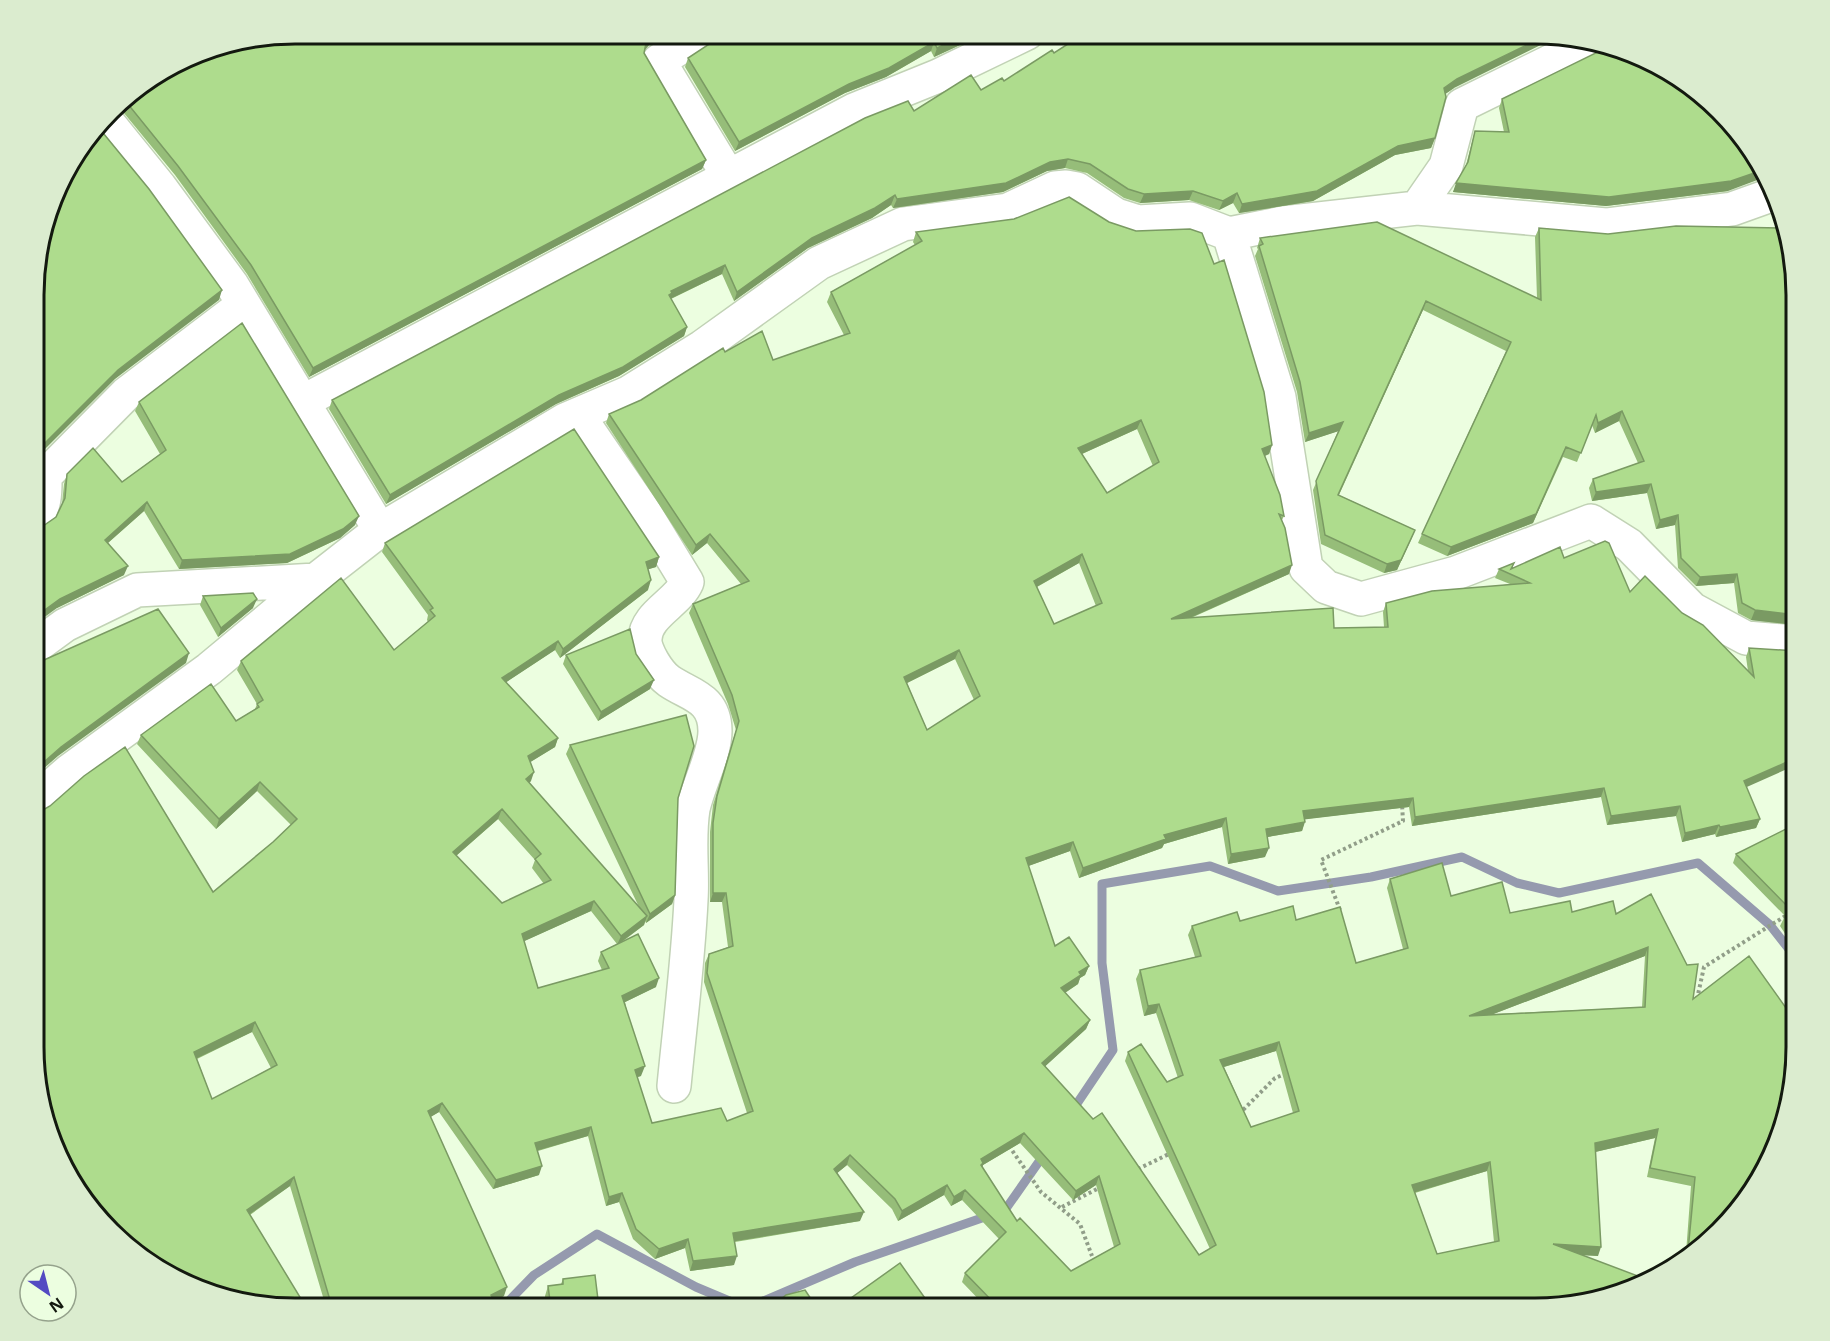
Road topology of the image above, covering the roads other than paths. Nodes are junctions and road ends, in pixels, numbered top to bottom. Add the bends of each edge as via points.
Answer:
1 (686, 44) edge
2 (1004, 44) edge
3 (1579, 47) edge
4 (110, 125) edge
5 (729, 177) junction
6 (1766, 197) edge
7 (1416, 208) junction
8 (1229, 234) junction
9 (243, 304) junction
10 (304, 401) junction
11 (578, 415) junction
12 (44, 498) edge
13 (380, 530) junction
14 (316, 580) junction
15 (44, 640) edge
16 (1786, 641) edge
17 (44, 793) edge
18 (674, 1086) dead end

1 - 5 street via 659,61
2 - 5 street via 854,110
3 - 7 street via 1462,105 1446,166
4 - 9 street via 160,187
5 - 10 street
6 - 7 street via 1732,208 1606,225
7 - 8 street via 1283,223
8 - 11 street via 1190,219 1138,222 1116,215 1077,189 1066,187 1055,188 1008,210 903,224 819,264 702,347 628,393
8 - 16 street via 1279,398 1306,568 1326,587 1361,599 1456,573 1592,521 1629,545 1692,609 1746,639
9 - 10 street
9 - 12 street via 126,394 45,476
10 - 13 street
11 - 13 street
11 - 18 street via 687,582 646,630 644,642 649,655 668,681 705,702 713,718 715,732 693,810 691,901
13 - 14 street
14 - 15 street via 137,590 65,624
14 - 17 street via 209,669

